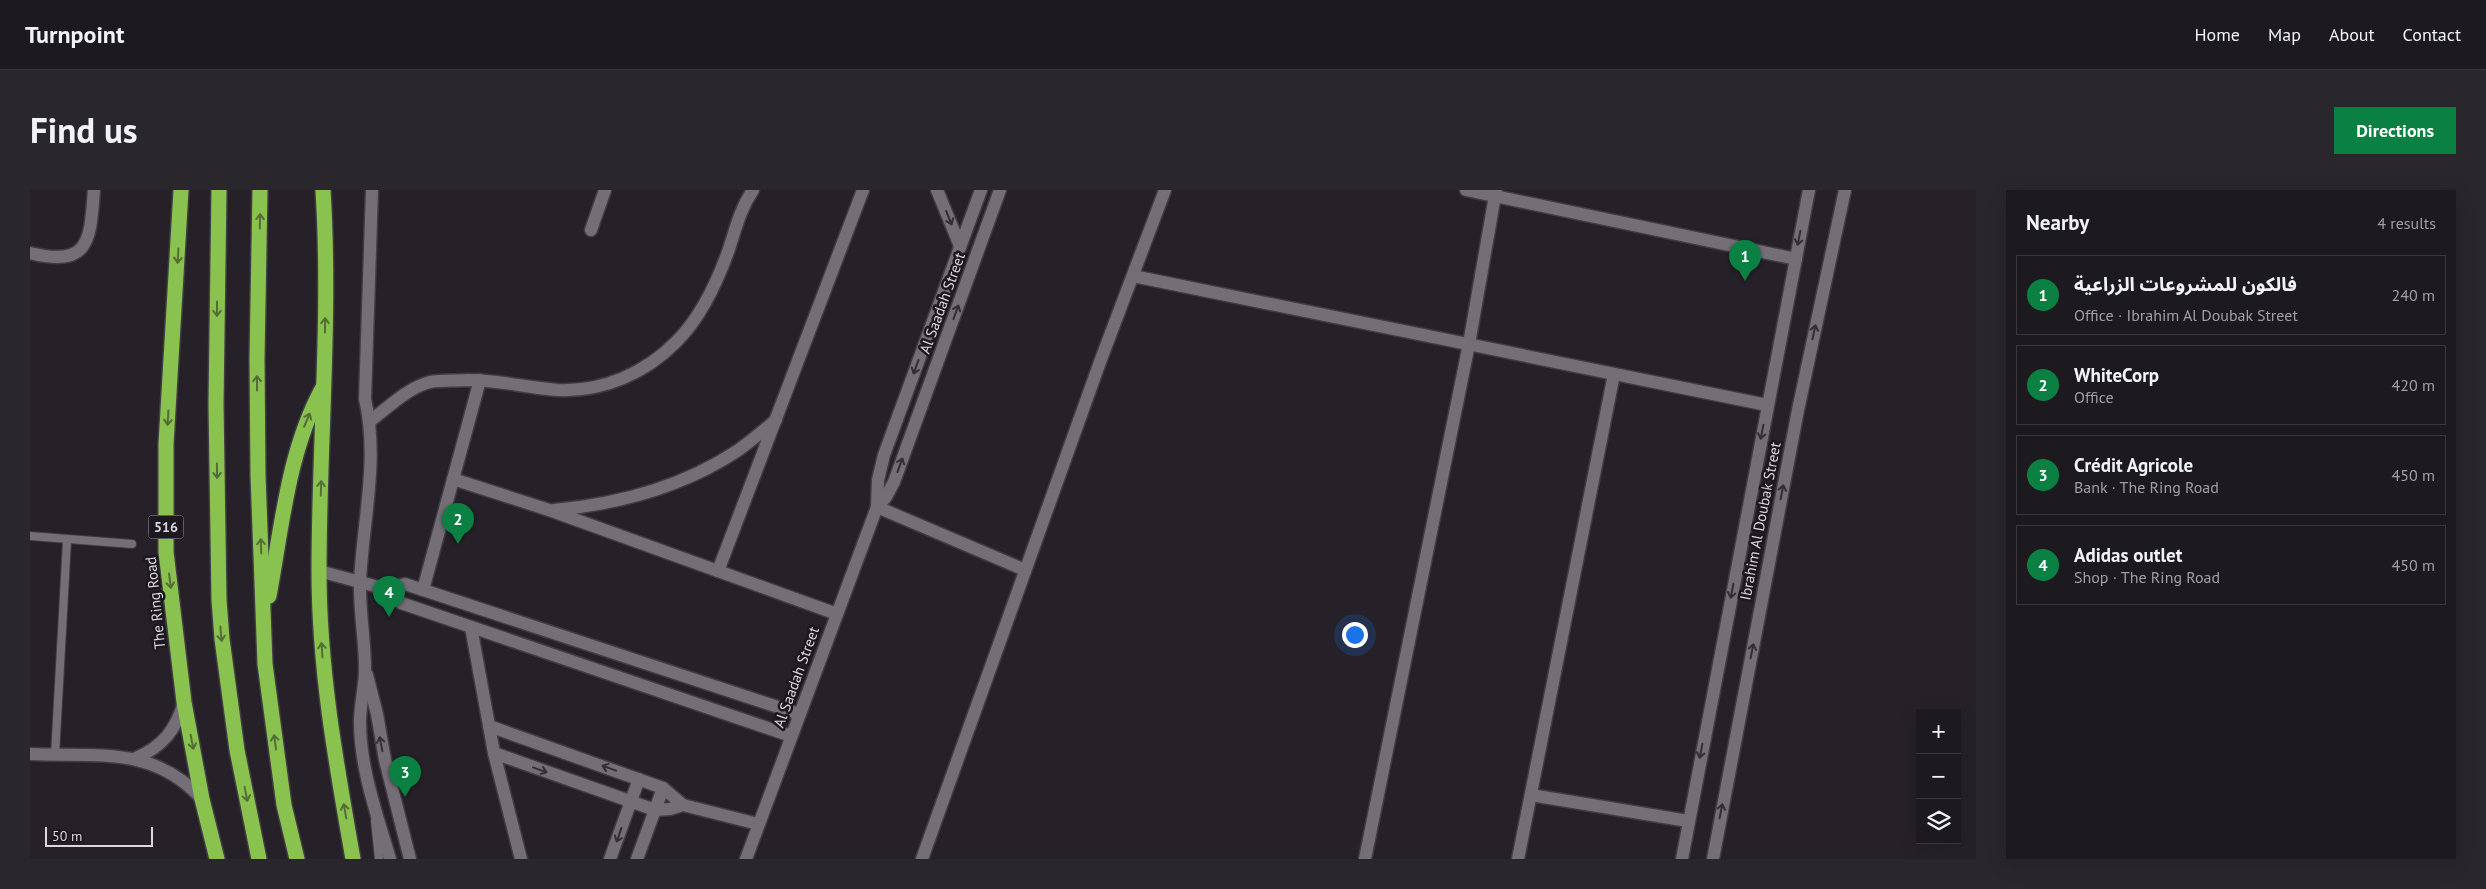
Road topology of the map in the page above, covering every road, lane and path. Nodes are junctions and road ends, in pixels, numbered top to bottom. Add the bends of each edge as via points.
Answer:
1 (94, 190) edge
2 (173, 190) edge
3 (181, 190) edge
4 (219, 190) edge
5 (260, 190) edge
6 (323, 190) edge
7 (372, 190) edge
8 (605, 190) edge
9 (753, 190) edge
10 (863, 190) edge
11 (937, 190) edge
12 (981, 190) edge
13 (1000, 190) edge
14 (1165, 190) edge
15 (1466, 190) edge
16 (1808, 190) edge
17 (1845, 190) edge
18 (1496, 193) edge
19 (180, 221) junction
20 (591, 230) dead end
21 (960, 246) junction
22 (30, 253) edge
23 (1796, 259) junction
24 (1133, 276) junction
25 (1469, 344) junction
26 (1614, 374) junction
27 (480, 380) junction
28 (325, 385) junction
29 (1767, 405) junction
30 (776, 420) junction
31 (370, 421) junction
32 (453, 479) junction
33 (877, 507) junction
34 (549, 510) junction
35 (30, 536) edge
36 (67, 540) junction
37 (132, 544) dead end
38 (1025, 570) junction
39 (319, 571) junction
40 (718, 571) junction
41 (360, 581) junction
42 (386, 589) junction
43 (423, 590) junction
44 (837, 614) junction
45 (264, 622) junction
46 (471, 627) junction
47 (365, 670) junction
48 (184, 702) junction
49 (800, 714) junction
50 (489, 726) junction
51 (791, 736) junction
52 (494, 753) junction
53 (30, 754) edge
54 (55, 755) junction
55 (136, 758) junction
56 (639, 779) junction
57 (663, 788) junction
58 (1531, 795) junction
59 (202, 798) junction
60 (630, 802) junction
61 (683, 805) junction
62 (374, 806) junction
63 (656, 810) junction
64 (1688, 821) junction
65 (758, 824) junction
66 (217, 859) edge
67 (259, 859) edge
68 (297, 859) edge
69 (354, 859) edge
70 (379, 859) edge
71 (390, 859) edge
72 (410, 859) edge
73 (521, 859) edge
74 (610, 859) edge
75 (637, 859) edge
76 (746, 859) edge
77 (922, 859) edge
78 (1365, 859) edge
79 (1518, 859) edge
80 (1682, 859) edge
81 (1713, 859) edge

1 - 22 street via 91,225 82,248 72,255
2 - 19 highway
3 - 19 highway, The Ring Road / 516
4 -> 67 highway via 216,404 219,600 237,750
45 -> 5 highway via 258,475
28 -> 6 highway
7 - 31 street via 365,372 365,400
8 - 20 street
9 - 27 street via 736,221 729,249 705,300 679,340 650,364 615,381 578,389 559,390
10 - 30 street
11 -> 21 street
12 - 21 street, Al Saadah Street
33 -> 13 street, Al Saadah Street via 894,482
14 - 24 street
15 - 18 street
16 -> 23 street, Ibrahim Al Doubak Street
81 -> 17 street, Ibrahim Al Doubak Street via 1798,410
18 - 23 street
18 - 25 street
19 -> 48 highway, The Ring Road / 516 via 166,444 166,552
21 -> 33 street, Al Saadah Street via 884,455 878,480
23 - 29 street, Ibrahim Al Doubak Street
24 - 25 street
24 - 38 street
25 - 26 street
25 - 78 street
26 - 29 street
26 - 58 street
27 - 31 street via 440,381 418,386
27 - 32 street
39 -> 28 highway
45 -> 28 highway via 295,457 302,432
29 -> 64 street, Ibrahim Al Doubak Street
30 - 34 street via 736,451 684,480 647,494 598,506
30 - 40 street
31 - 41 street via 372,464
32 - 34 street
32 - 43 street
33 - 38 street
33 - 44 street, Al Saadah Street
34 - 40 street
35 - 36 lane
36 - 37 lane
36 - 54 lane
38 - 77 street
39 - 41 street
69 -> 39 highway via 331,731 322,653
40 - 44 street
41 - 42 street
41 - 47 street
42 - 43 street via 405,584
42 - 46 street via 400,603
43 - 49 street
44 - 49 street, Al Saadah Street
68 -> 45 highway via 284,805 274,737 265,664
46 - 50 street
46 - 51 street
47 - 62 street via 360,728
72 -> 47 street
48 - 55 street via 180,718 167,737 150,752
48 -> 59 highway, The Ring Road / 516
49 - 51 street, Al Saadah Street
50 - 52 street
56 -> 50 street
51 - 65 street, Al Saadah Street
52 -> 60 street
52 - 73 street
53 - 54 street
54 - 55 street
55 - 59 street via 172,773
56 - 57 street
56 - 60 street
57 - 61 street
57 - 63 street
58 - 64 street
58 - 79 street
59 - 66 highway, The Ring Road / 516
60 - 63 street
60 -> 74 street
61 - 63 street
61 - 65 street
62 - 70 lane
62 - 71 street
63 - 75 street
64 - 80 street, Ibrahim Al Doubak Street
65 - 76 street, Al Saadah Street

